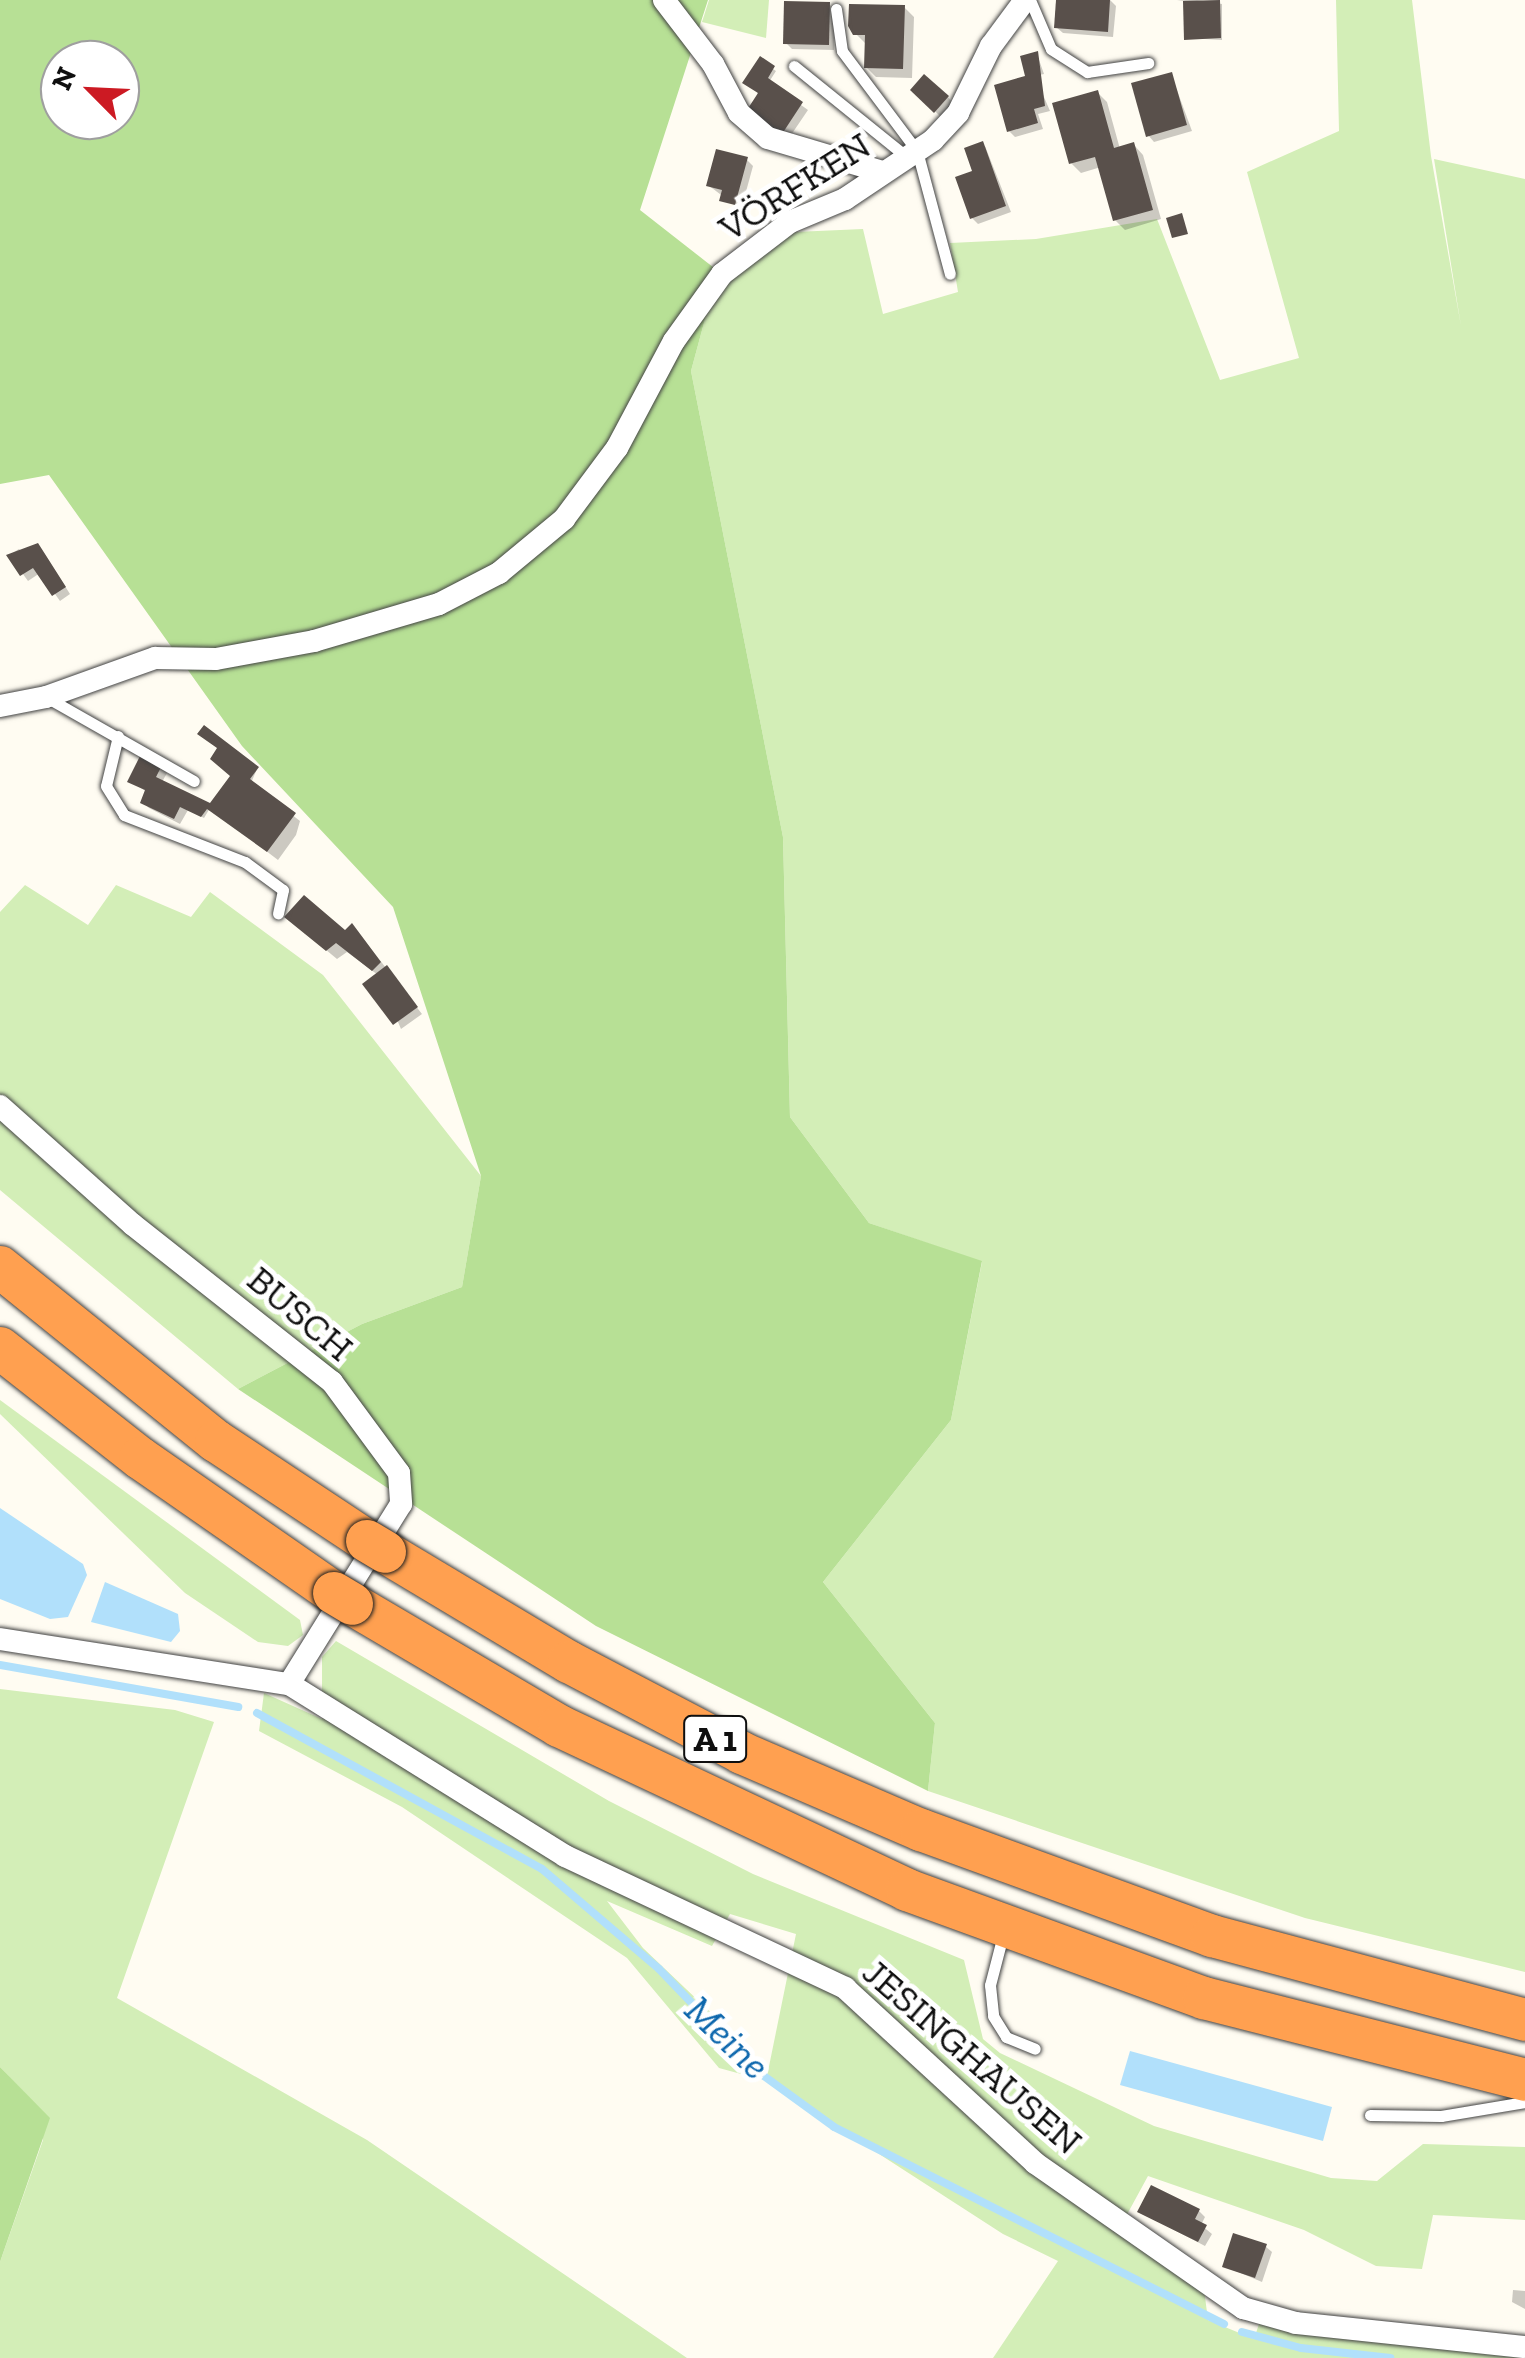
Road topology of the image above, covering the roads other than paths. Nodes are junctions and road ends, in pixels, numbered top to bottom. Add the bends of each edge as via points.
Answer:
1 (664, 0) edge
2 (1027, 0) edge
3 (836, 9) dead end
4 (1148, 62) dead end
5 (794, 66) dead end
6 (913, 154) junction
7 (883, 172) junction
8 (950, 274) dead end
9 (46, 698) junction
10 (0, 706) edge
11 (118, 736) junction
12 (194, 781) dead end
13 (278, 913) dead end
14 (0, 1106) edge
15 (0, 1267) edge
16 (0, 1348) edge
17 (0, 1639) edge
18 (289, 1684) junction
19 (1005, 1927) junction
20 (1525, 2020) edge
21 (1035, 2049) dead end
22 (1525, 2080) edge
23 (1525, 2102) edge
24 (1370, 2115) dead end
25 (1525, 2347) edge

1 - 7 street via 739,113 768,138
2 - 4 lane via 1051,49 1086,72
2 - 6 street, VÖRFKEN via 992,46 958,113
3 - 6 lane via 842,51
5 - 6 lane
6 - 7 street, VÖRFKEN
6 - 8 lane
7 - 9 street, VÖRFKEN via 846,199 790,222 722,274 674,341 617,448 564,519 530,551 439,604 314,642 216,659 155,658
9 - 10 street
9 - 11 lane
11 - 12 lane
11 - 13 lane via 106,786 124,816 245,862 283,890
14 - 18 street, BUSCH via 132,1224 332,1382 399,1472 401,1504
15 - 20 highway, A 1 via 216,1440 376,1546 569,1662 725,1744 921,1830 1212,1936
16 - 19 highway, A 1 via 155,1468 343,1598 559,1726 695,1794
17 - 18 street
18 - 25 street, JESINGHAUSEN via 565,1856 845,1988 1034,2163 1243,2308 1296,2323
19 - 21 lane via 989,2000 1006,2037
19 - 22 highway, A 1 via 1204,1998
23 - 24 lane via 1441,2116

